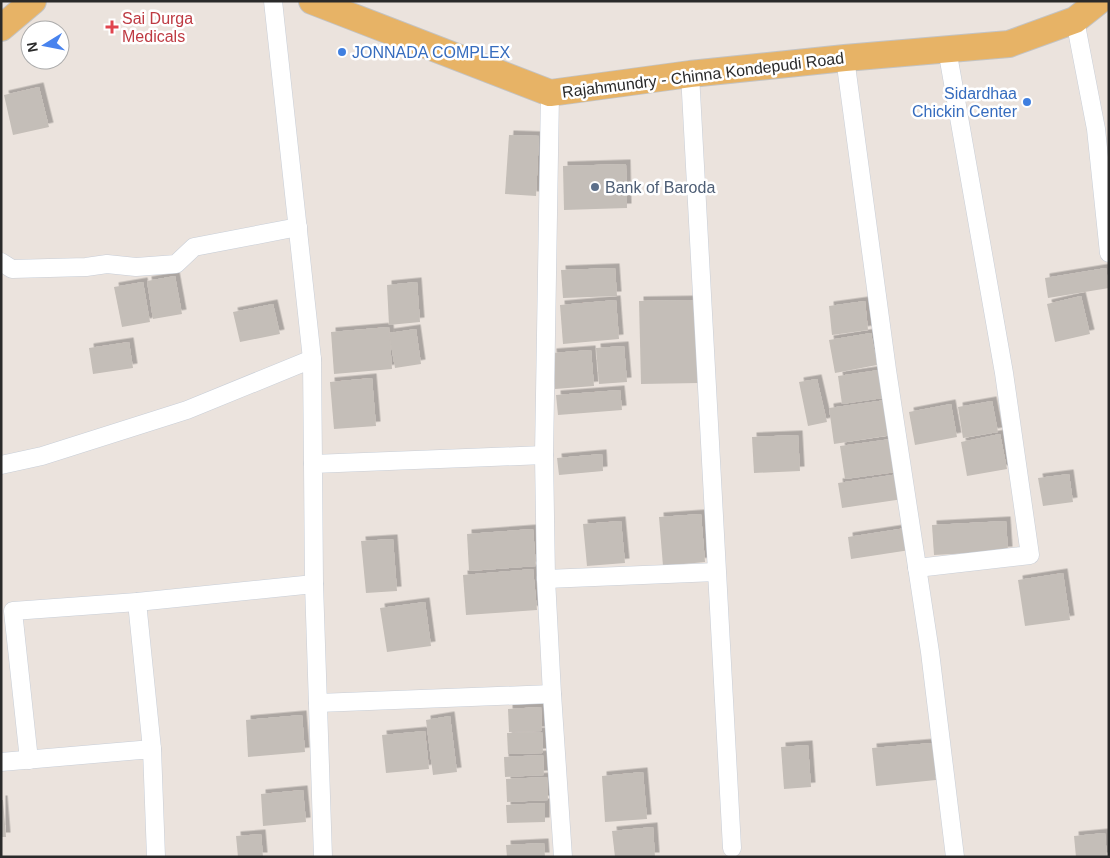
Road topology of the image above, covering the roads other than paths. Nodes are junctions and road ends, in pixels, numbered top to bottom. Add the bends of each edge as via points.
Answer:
1 (33, 1) edge
2 (274, 1) edge
3 (312, 1) edge
4 (1100, 1) edge
5 (1074, 20) junction
6 (1, 28) edge
7 (947, 49) junction
8 (845, 58) junction
9 (690, 74) junction
10 (550, 93) junction
11 (298, 227) junction
12 (1109, 253) edge
13 (1, 262) edge
14 (312, 359) junction
15 (544, 455) junction
16 (313, 464) junction
17 (1, 465) edge
18 (917, 568) junction
19 (716, 572) junction
20 (546, 579) junction
21 (314, 584) junction
22 (137, 602) junction
23 (552, 694) junction
24 (318, 703) junction
25 (152, 749) junction
26 (29, 760) junction
27 (1, 762) edge
28 (732, 848) dead end
29 (156, 857) edge
30 (324, 857) edge
31 (563, 857) edge
32 (955, 857) edge

1 - 6 main road
2 - 11 street
3 - 10 main road, Rajahmundry - Chinna Kondepudi Road
4 - 5 main road, Rajahmundry - Chinna Kondepudi Road
5 - 7 main road, Rajahmundry - Chinna Kondepudi Road via 1009,44
5 - 12 street via 1096,129
7 - 8 main road, Rajahmundry - Chinna Kondepudi Road
7 - 18 street via 1004,373 1030,555
8 - 9 main road, Rajahmundry - Chinna Kondepudi Road
8 - 18 street
9 - 10 main road, Rajahmundry - Chinna Kondepudi Road
9 - 19 street
10 - 15 street
11 - 13 street via 194,247 176,264 12,269
11 - 14 street
14 - 16 street
14 - 17 street via 187,410 42,456
15 - 16 street
15 - 20 street
16 - 21 street
18 - 32 street
19 - 20 street
19 - 28 street
20 - 23 street
21 - 22 street
21 - 24 street
22 - 25 street
22 - 26 street via 14,611
23 - 24 street
23 - 31 street
24 - 30 street
25 - 26 street
25 - 29 street
26 - 27 street

